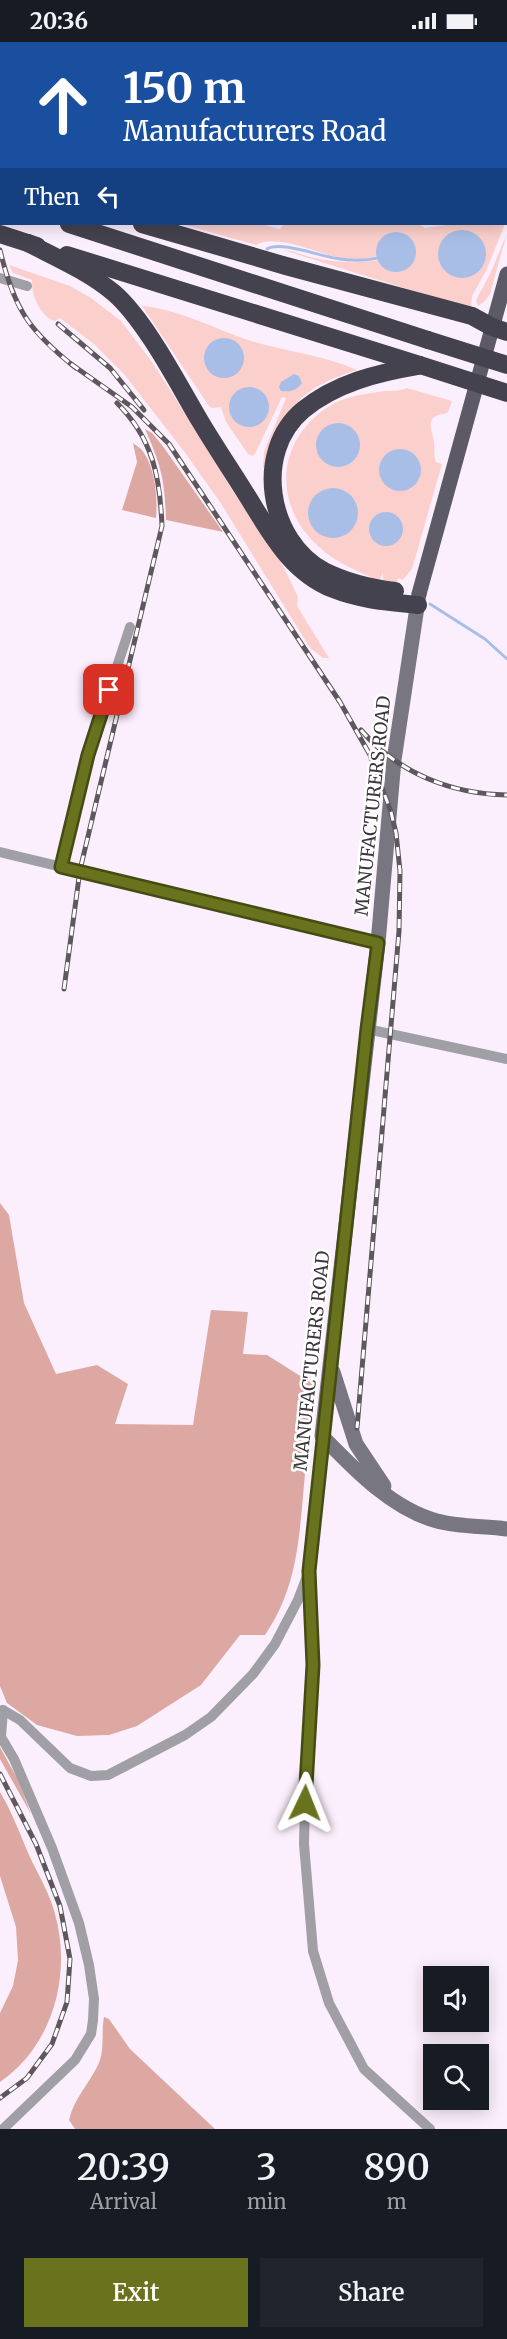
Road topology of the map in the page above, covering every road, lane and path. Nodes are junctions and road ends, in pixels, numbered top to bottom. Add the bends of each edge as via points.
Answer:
1 (72, 225) edge
2 (145, 225) edge
3 (0, 234) edge
4 (28, 243) junction
5 (507, 274) edge
6 (0, 278) edge
7 (27, 286) dead end
8 (499, 330) edge
9 (420, 365) junction
10 (507, 365) edge
11 (507, 393) edge
12 (418, 599) junction
13 (130, 627) dead end
14 (0, 852) edge
15 (61, 867) junction
16 (378, 943) junction
17 (367, 1029) junction
18 (507, 1059) edge
19 (332, 1366) junction
20 (322, 1436) junction
21 (393, 1498) junction
22 (507, 1528) edge
23 (309, 1571) junction
24 (2, 1707) edge
25 (3, 2129) edge
26 (430, 2129) edge

1 - 10 highway, bridge
2 - 8 highway via 472,316
3 - 4 highway
4 - 9 highway
4 - 12 highway via 115,294 180,386 272,537 294,564 315,580 364,599
5 - 8 main road, MANUFACTURERS ROAD
6 - 7 street
8 - 12 main road, MANUFACTURERS ROAD
9 - 11 highway, bridge
9 - 12 highway via 366,377 303,410 274,458 272,485 281,521 298,549 323,570
12 - 16 main road, MANUFACTURERS ROAD via 394,760
13 - 15 street via 88,755
14 - 15 street
15 - 16 street
16 - 17 main road, MANUFACTURERS ROAD
17 - 18 street
17 - 19 main road, MANUFACTURERS ROAD
19 - 20 main road, MANUFACTURERS ROAD
19 - 21 main road via 356,1443
20 - 21 main road via 356,1470
20 - 23 street, MANUFACTURERS ROAD
21 - 22 main road via 438,1521
23 - 24 street, MANUFACTURERS ROAD via 275,1644 253,1674 211,1717 108,1775 91,1776 70,1768
23 - 26 street via 313,1665 304,1844 313,1951 329,2003 364,2069
24 - 25 street, MANUFACTURERS ROAD via 2,1737 52,1848 79,1923 94,1999 91,2034 75,2060

